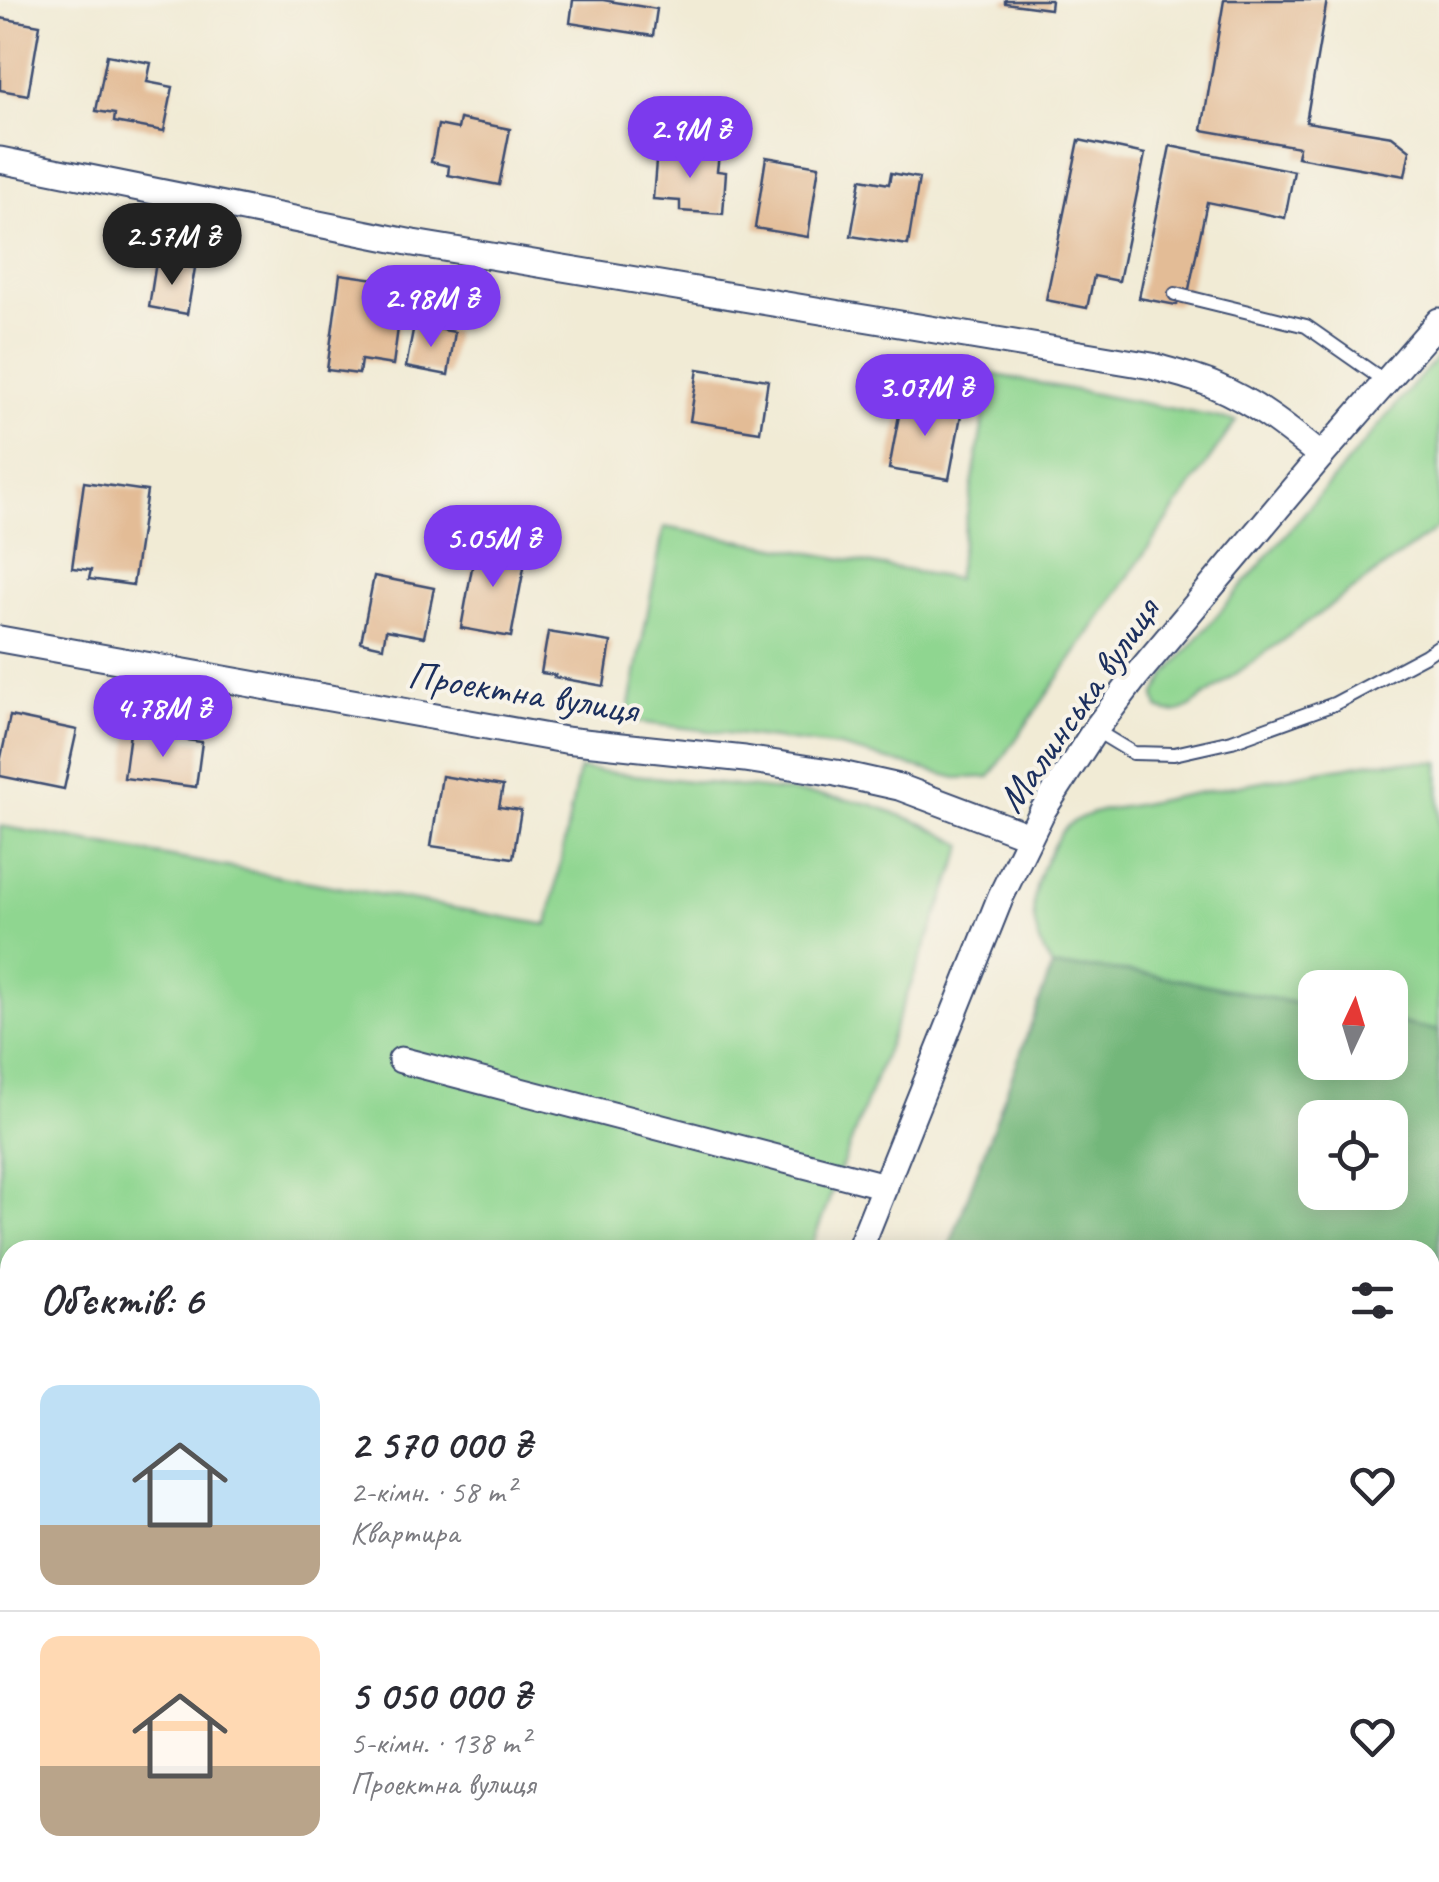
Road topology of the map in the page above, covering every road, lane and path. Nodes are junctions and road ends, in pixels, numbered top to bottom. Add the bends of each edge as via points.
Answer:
1 (0, 160) edge
2 (1175, 294) dead end
3 (1439, 321) edge
4 (1386, 382) junction
5 (1320, 456) junction
6 (0, 639) edge
7 (1439, 646) edge
8 (1096, 730) junction
9 (1029, 836) junction
10 (401, 1060) dead end
11 (885, 1186) junction
12 (863, 1240) edge

1 - 5 street via 413,243 1152,366 1256,407
2 - 4 lane via 1306,326
3 - 4 street, Малинська вулиця
4 - 5 street, Малинська вулиця
5 - 8 street, Малинська вулиця
6 - 9 street, Проектна вулиця via 565,740 836,773 899,787
7 - 8 lane via 1334,704 1232,741 1174,754 1132,753
8 - 9 street, Малинська вулиця
9 - 11 street, Малинська вулиця
10 - 11 street
11 - 12 street, Малинська вулиця

